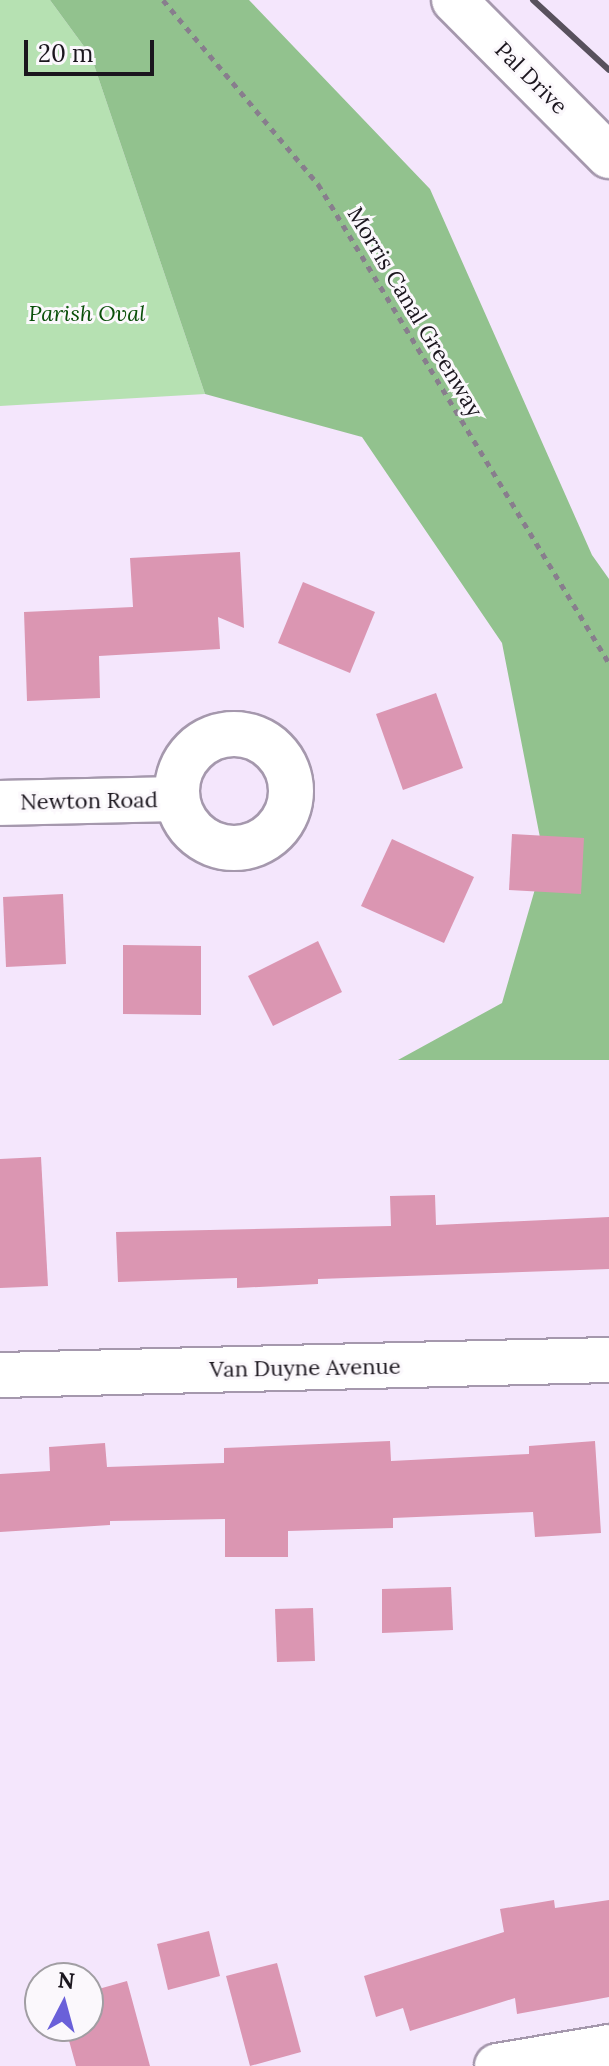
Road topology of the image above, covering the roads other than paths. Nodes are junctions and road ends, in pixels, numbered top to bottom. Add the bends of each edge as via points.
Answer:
1 (454, 0) edge
2 (609, 156) edge
3 (177, 799) dead end
4 (0, 803) edge
5 (609, 1360) edge
6 (0, 1375) edge
7 (609, 2047) edge
8 (497, 2066) edge

1 - 2 street, Pal Drive
3 - 4 street, Newton Road
5 - 6 street, Van Duyne Avenue
7 - 8 street

